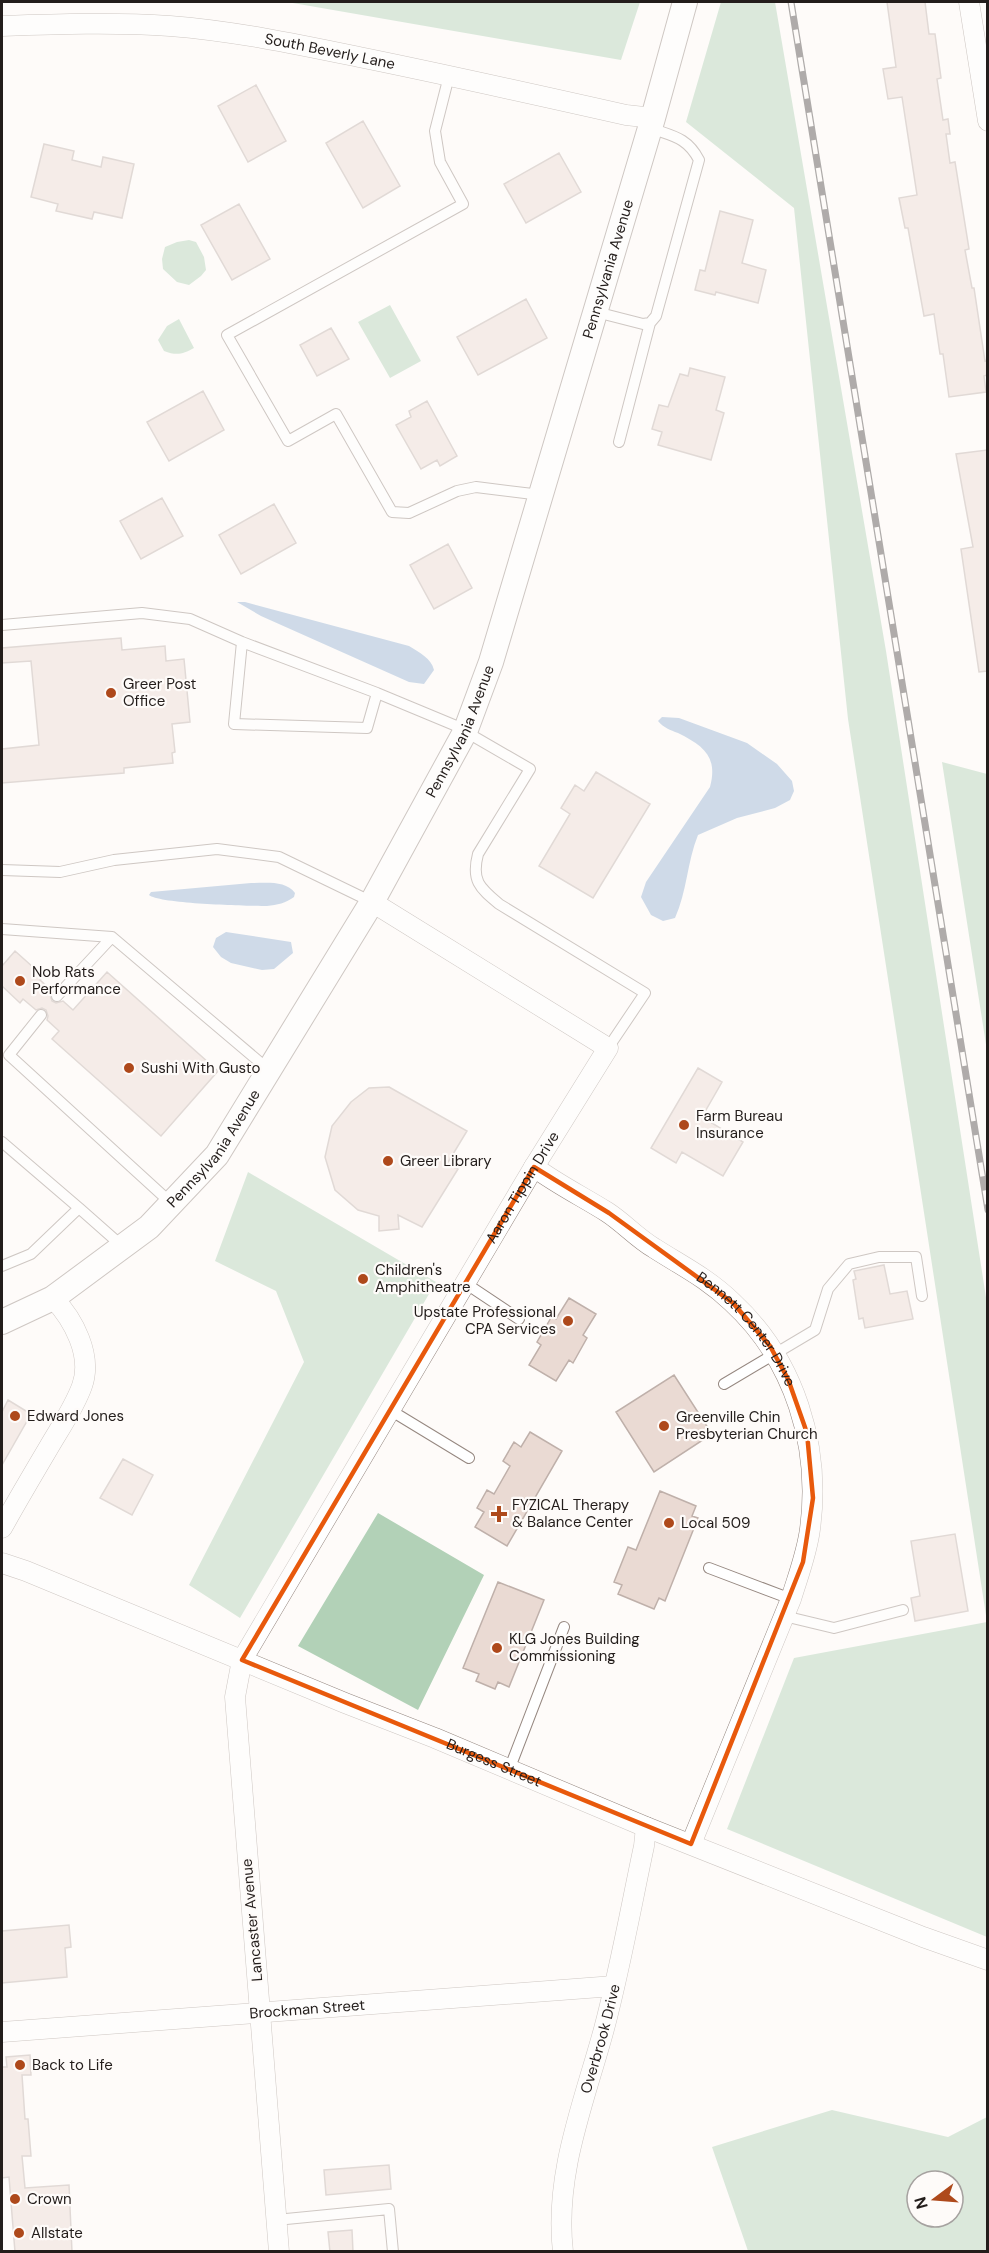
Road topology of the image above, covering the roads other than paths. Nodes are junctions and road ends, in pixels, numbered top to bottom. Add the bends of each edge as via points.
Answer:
1 (685, 2) edge
2 (969, 2) edge
3 (3, 29) edge
4 (449, 76) junction
5 (987, 121) edge
6 (651, 123) junction
7 (595, 312) junction
8 (650, 323) junction
9 (619, 442) dead end
10 (541, 495) junction
11 (2, 625) edge
12 (242, 642) junction
13 (377, 693) junction
14 (465, 732) junction
15 (2, 870) edge
16 (372, 902) junction
17 (2, 929) edge
18 (112, 937) junction
19 (57, 996) dead end
20 (41, 1015) dead end
21 (608, 1048) junction
22 (5, 1051) edge
23 (269, 1070) junction
24 (2, 1142) edge
25 (534, 1167) junction
26 (172, 1203) junction
27 (79, 1208) junction
28 (123, 1246) junction
29 (2, 1266) edge
30 (465, 1283) junction
31 (922, 1296) dead end
32 (53, 1298) junction
33 (519, 1319) dead end
34 (2, 1322) edge
35 (773, 1353) junction
36 (724, 1384) dead end
37 (390, 1410) junction
38 (470, 1458) dead end
39 (2, 1528) edge
40 (2, 1563) edge
41 (710, 1568) dead end
42 (787, 1608) junction
43 (903, 1610) dead end
44 (564, 1627) dead end
45 (242, 1660) junction
46 (509, 1770) junction
47 (646, 1827) junction
48 (691, 1844) junction
49 (987, 1960) edge
50 (614, 1986) junction
51 (260, 2012) junction
52 (2, 2032) edge
53 (276, 2220) junction
54 (279, 2252) edge
55 (393, 2252) edge
56 (563, 2252) edge

1 - 6 street, Pennsylvania Avenue
2 - 5 street
3 - 4 street, South Beverly Lane via 109,22 192,29 296,44
4 - 6 street, South Beverly Lane
4 - 10 lane via 435,131 441,162 463,204 227,334 288,441 336,414 392,512 409,513 457,491 476,488
6 - 7 street, Pennsylvania Avenue
6 - 8 lane via 685,141 699,160 656,316
7 - 8 lane
7 - 10 street, Pennsylvania Avenue
8 - 9 lane
10 - 14 street, Pennsylvania Avenue via 491,662
11 - 12 lane via 141,613 190,619
12 - 13 lane
12 - 13 lane via 234,724 367,728
13 - 14 lane
14 - 16 street, Pennsylvania Avenue
14 - 21 lane via 531,769 478,854 474,869 481,889 645,993
15 - 16 lane via 60,872 114,860 217,849 279,857
16 - 21 street
16 - 23 street, Pennsylvania Avenue
17 - 18 lane
18 - 19 lane
18 - 23 lane
20 - 22 lane
21 - 25 street, Aaron Tippin Drive
22 - 26 lane
23 - 26 street, Pennsylvania Avenue via 217,1155
24 - 27 lane
25 - 30 street, Aaron Tippin Drive
25 - 35 street, Bennett Center Drive via 705,1279 734,1303
26 - 28 street, Pennsylvania Avenue via 150,1227
27 - 28 lane
27 - 29 lane via 31,1254
28 - 32 street, Pennsylvania Avenue
30 - 33 lane
30 - 37 street, Aaron Tippin Drive
31 - 35 lane via 916,1257 879,1257 849,1264 828,1288 815,1330
32 - 34 street, Pennsylvania Avenue
32 - 39 street via 65,1311 82,1348 83,1384
35 - 36 lane
35 - 42 street, Bennett Center Drive via 796,1397 812,1464 810,1531
37 - 38 lane
37 - 45 street, Aaron Tippin Drive
40 - 45 street, Burgess Street
41 - 42 lane
42 - 43 lane via 834,1628
42 - 48 street, Bennett Center Drive
44 - 46 lane
45 - 46 street, Burgess Street
45 - 51 street, Lancaster Avenue via 234,1697
46 - 47 street, Burgess Street
47 - 48 street, Burgess Street
47 - 50 street, Overbrook Drive
48 - 49 street, Burgess Street
50 - 51 street, Brockman Street
50 - 56 street, Overbrook Drive via 570,2147 561,2218
51 - 52 street, Brockman Street
51 - 53 street, Lancaster Avenue
53 - 54 street, Lancaster Avenue
53 - 55 lane via 389,2209

